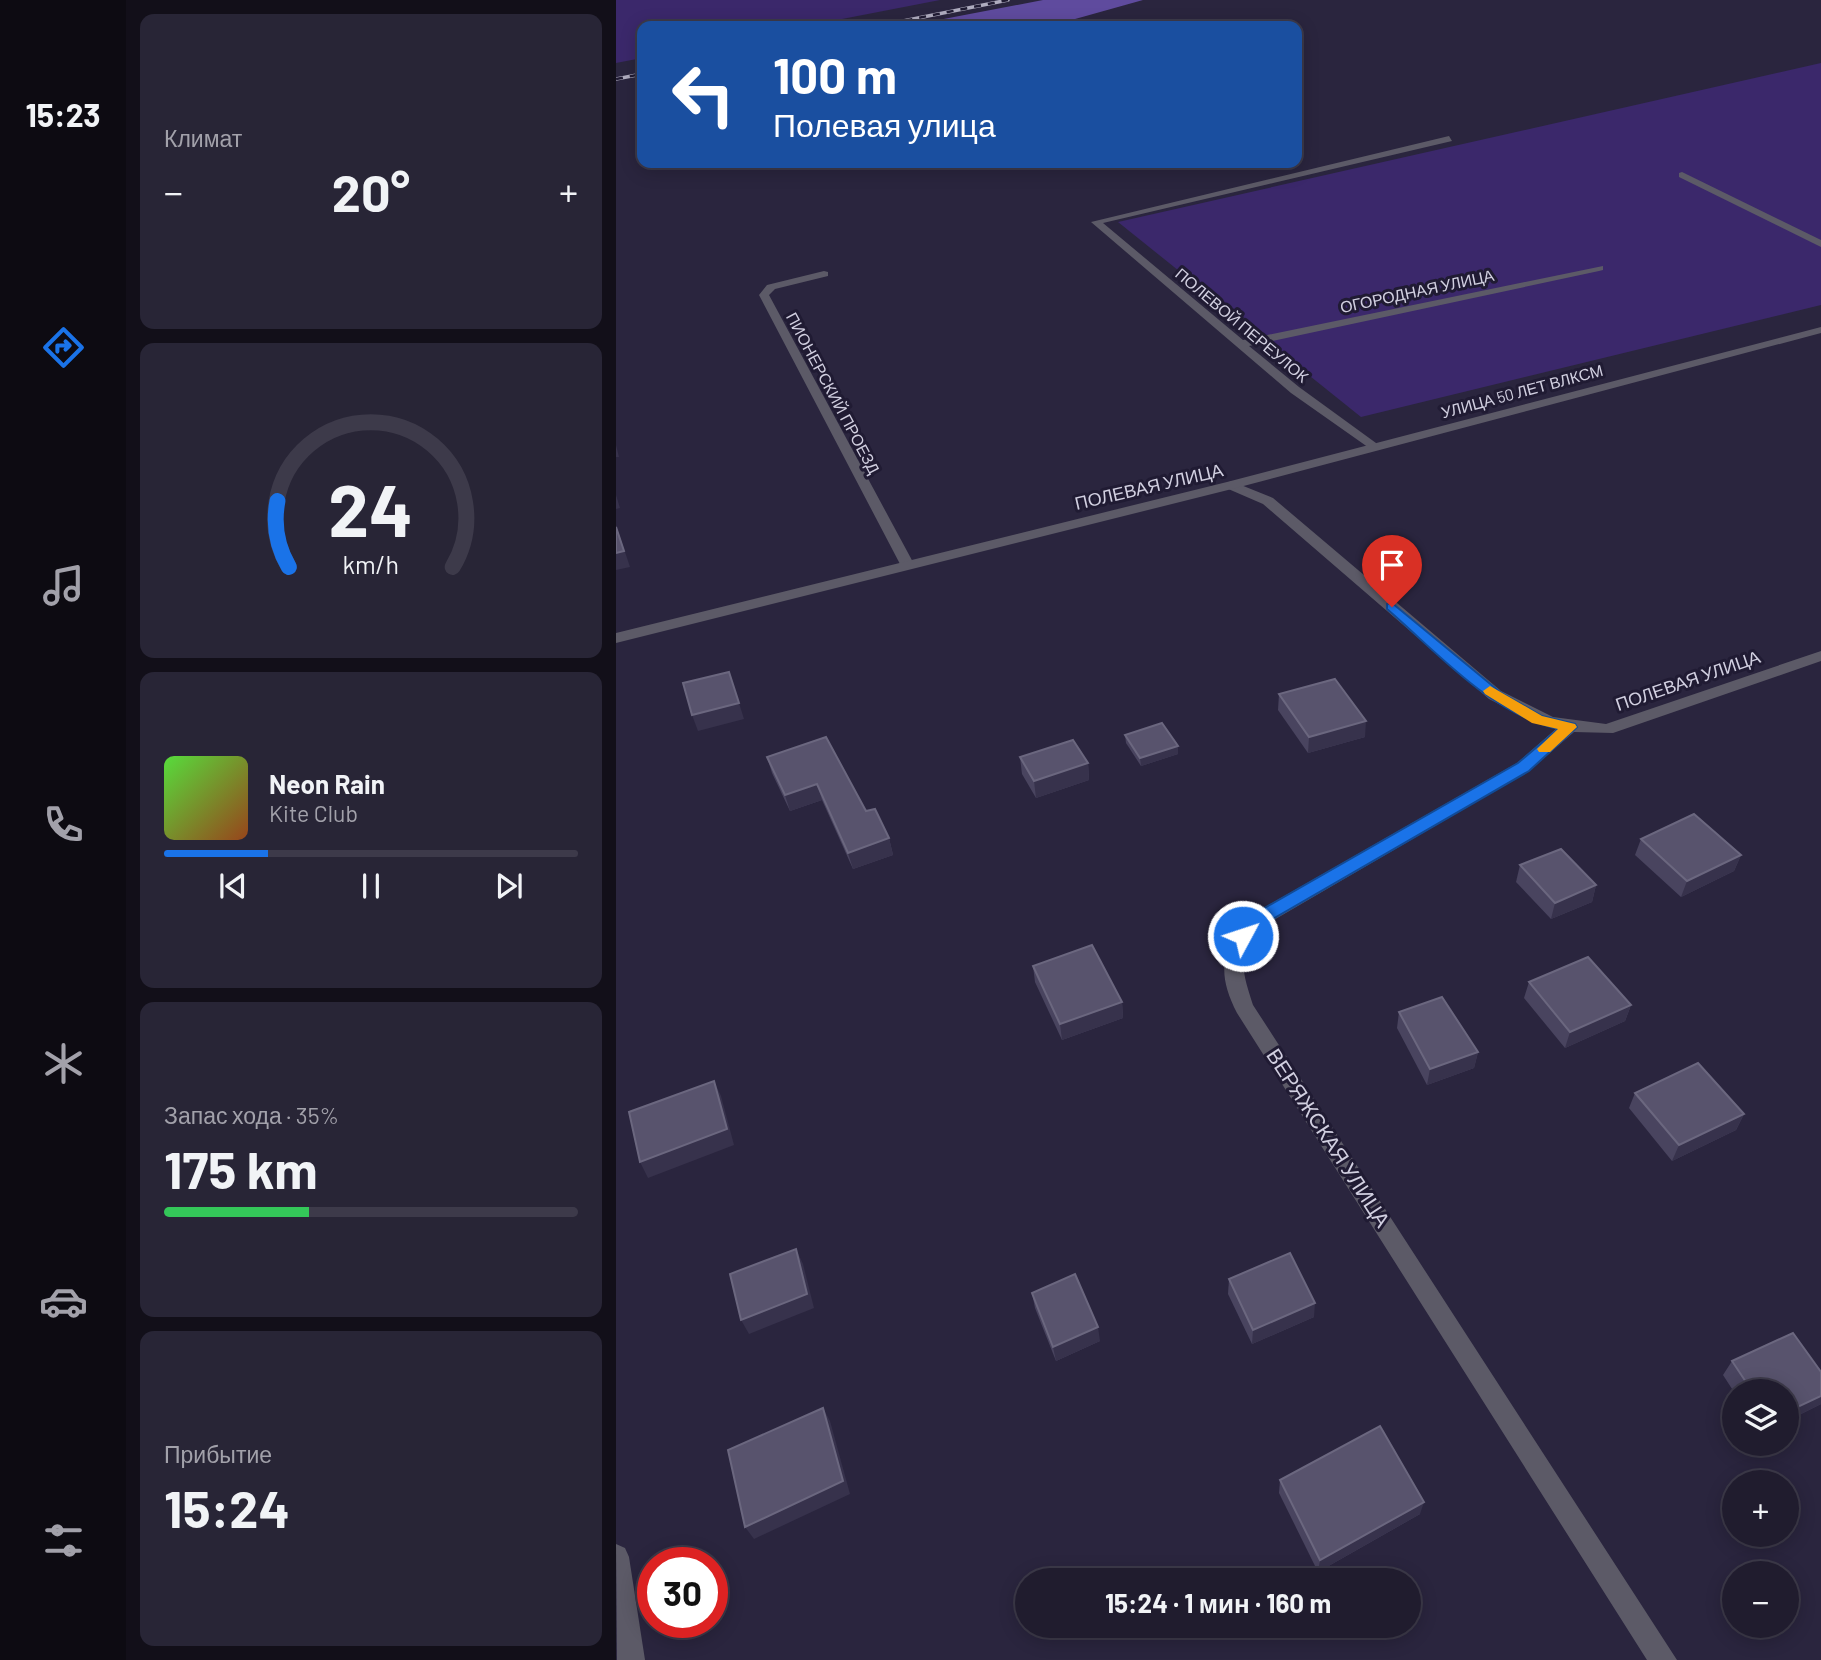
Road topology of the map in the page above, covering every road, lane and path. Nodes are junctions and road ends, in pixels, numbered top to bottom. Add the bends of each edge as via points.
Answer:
1 (1449, 139) dead end
2 (1682, 175) dead end
3 (1821, 244) edge
4 (1600, 268) dead end
5 (824, 274) dead end
6 (1821, 330) edge
7 (1241, 344) junction
8 (1372, 446) junction
9 (1231, 485) junction
10 (907, 564) junction
11 (616, 638) edge
12 (1821, 656) edge
13 (1569, 727) junction
14 (616, 1556) edge
15 (631, 1660) edge
16 (1663, 1660) edge

1 - 7 street, ПОЛЕВОЙ ПЕРЕУЛОК via 1096,222
2 - 3 street
4 - 7 street, ОГОРОДНАЯ УЛИЦА
5 - 10 street, ПИОНЕРСКИЙ ПРОЕЗД via 771,287 764,295
6 - 8 street, УЛИЦА 50 ЛЕТ ВЛКСМ
7 - 8 street, ПОЛЕВОЙ ПЕРЕУЛОК via 1294,390
8 - 9 street, УЛИЦА 50 ЛЕТ ВЛКСМ
9 - 10 street, ПОЛЕВАЯ УЛИЦА
9 - 13 street, ПОЛЕВАЯ УЛИЦА via 1268,501 1495,695 1537,719
10 - 11 street, ПОЛЕВАЯ УЛИЦА
12 - 13 street, ПОЛЕВАЯ УЛИЦА via 1607,729
13 - 16 street, ВЕРЯЖСКАЯ УЛИЦА via 1523,767 1253,923 1233,948 1233,974 1244,1006
14 - 15 street

